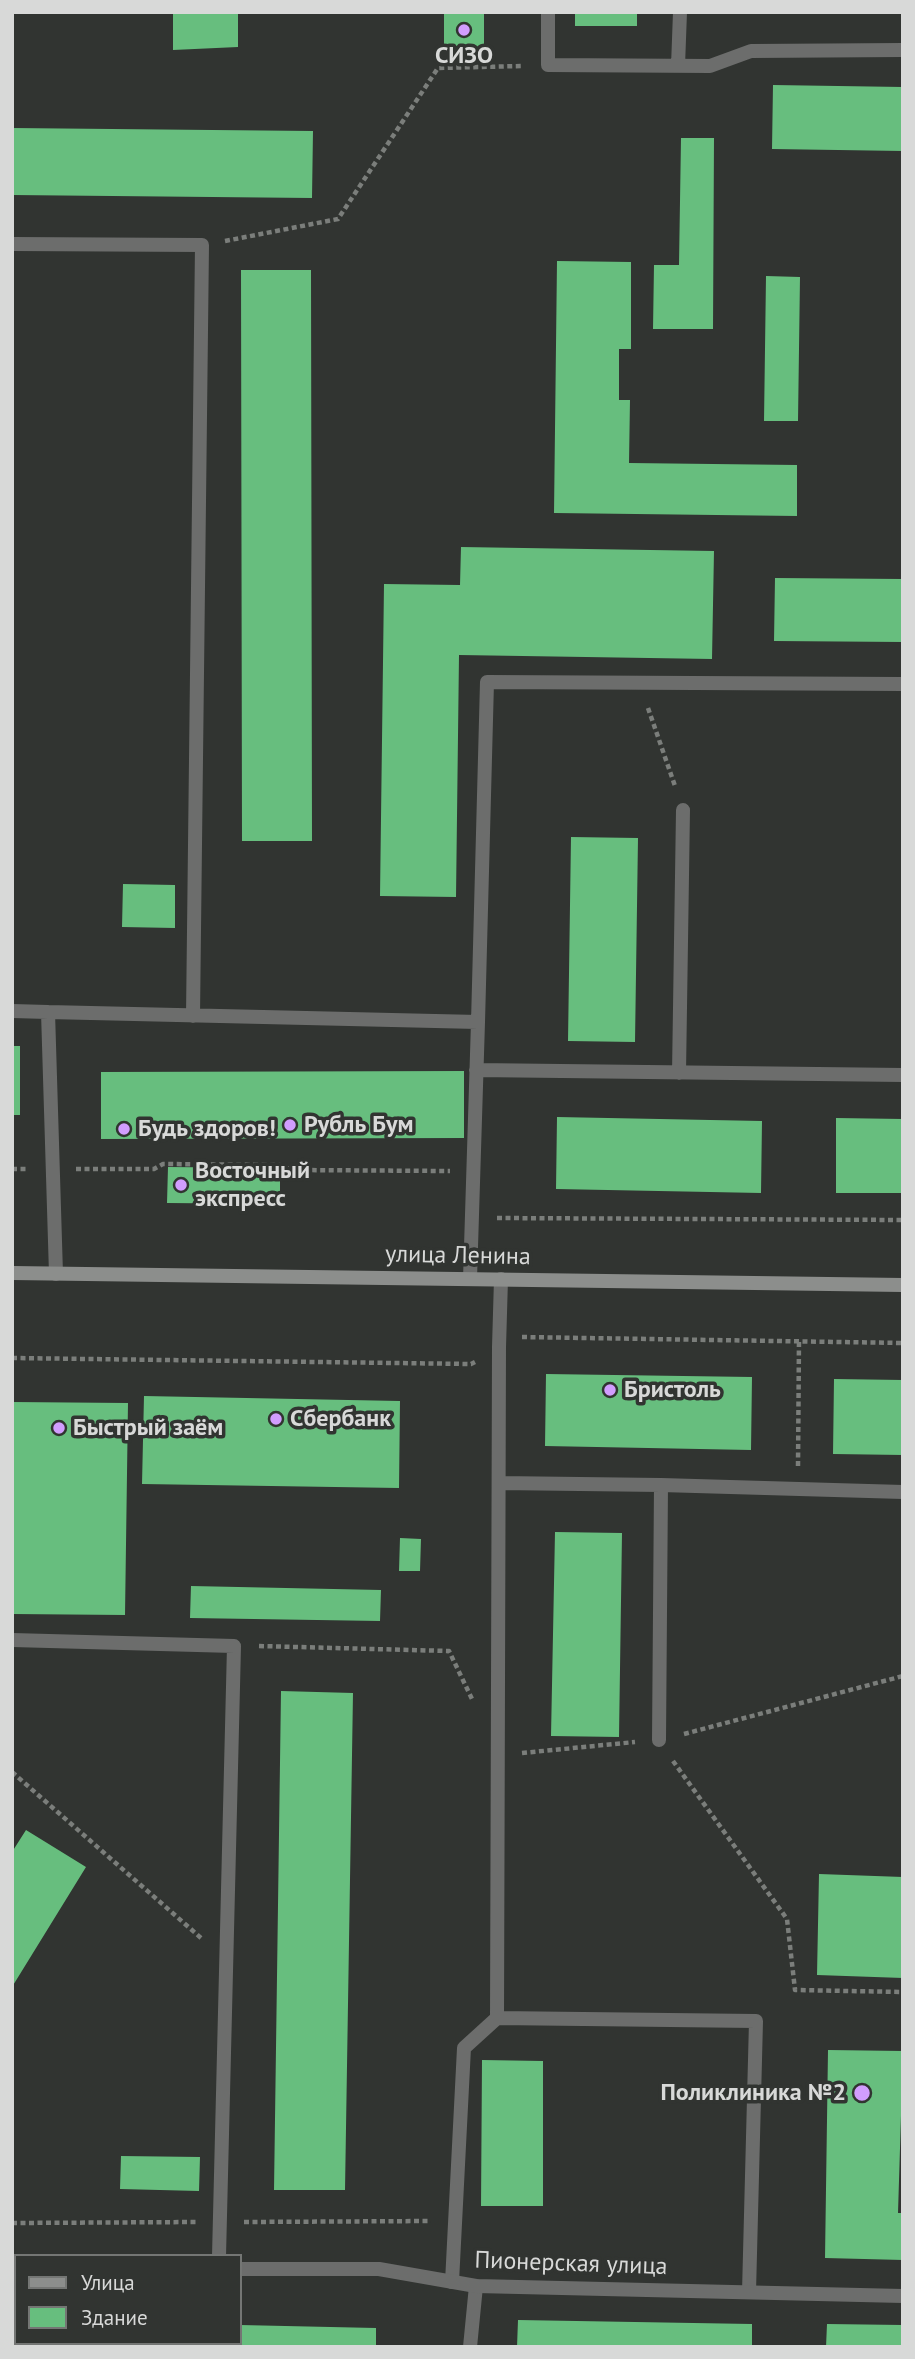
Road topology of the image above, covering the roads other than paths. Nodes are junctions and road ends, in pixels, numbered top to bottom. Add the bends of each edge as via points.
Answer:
1 (548, 12) edge
2 (680, 12) edge
3 (903, 50) edge
4 (678, 66) junction
5 (12, 244) edge
6 (903, 684) edge
7 (683, 810) road end
8 (12, 1011) edge
9 (48, 1012) junction
10 (193, 1016) junction
11 (478, 1022) junction
12 (476, 1070) junction
13 (679, 1073) junction
14 (903, 1075) edge
15 (12, 1273) edge
16 (56, 1274) junction
17 (470, 1279) junction
18 (501, 1279) junction
19 (903, 1286) edge
20 (499, 1483) junction
21 (661, 1485) junction
22 (903, 1492) edge
23 (12, 1640) edge
24 (659, 1740) road end
25 (497, 2018) junction
26 (219, 2254) edge
27 (242, 2269) edge
28 (452, 2282) junction
29 (477, 2286) junction
30 (749, 2292) junction
31 (903, 2295) edge
32 (470, 2347) edge

1 - 4 street via 548,65
2 - 4 street
3 - 4 street via 751,51 710,66
5 - 10 street via 202,246
6 - 11 street via 487,682
7 - 13 street
8 - 9 street
9 - 10 street
9 - 16 street
10 - 11 street
11 - 12 street
12 - 13 street
12 - 17 street
13 - 14 street
15 - 16 main road, улица Ленина
16 - 17 main road, улица Ленина
17 - 18 main road, улица Ленина
18 - 19 main road, улица Ленина
18 - 20 street
20 - 21 street
20 - 25 street
21 - 22 street
21 - 24 street
23 - 26 street via 234,1646
25 - 28 street via 464,2048
25 - 30 street via 756,2021
27 - 28 street, Пионерская улица via 379,2269
28 - 29 street, Пионерская улица
29 - 30 street, Пионерская улица
29 - 32 street
30 - 31 street, Пионерская улица

